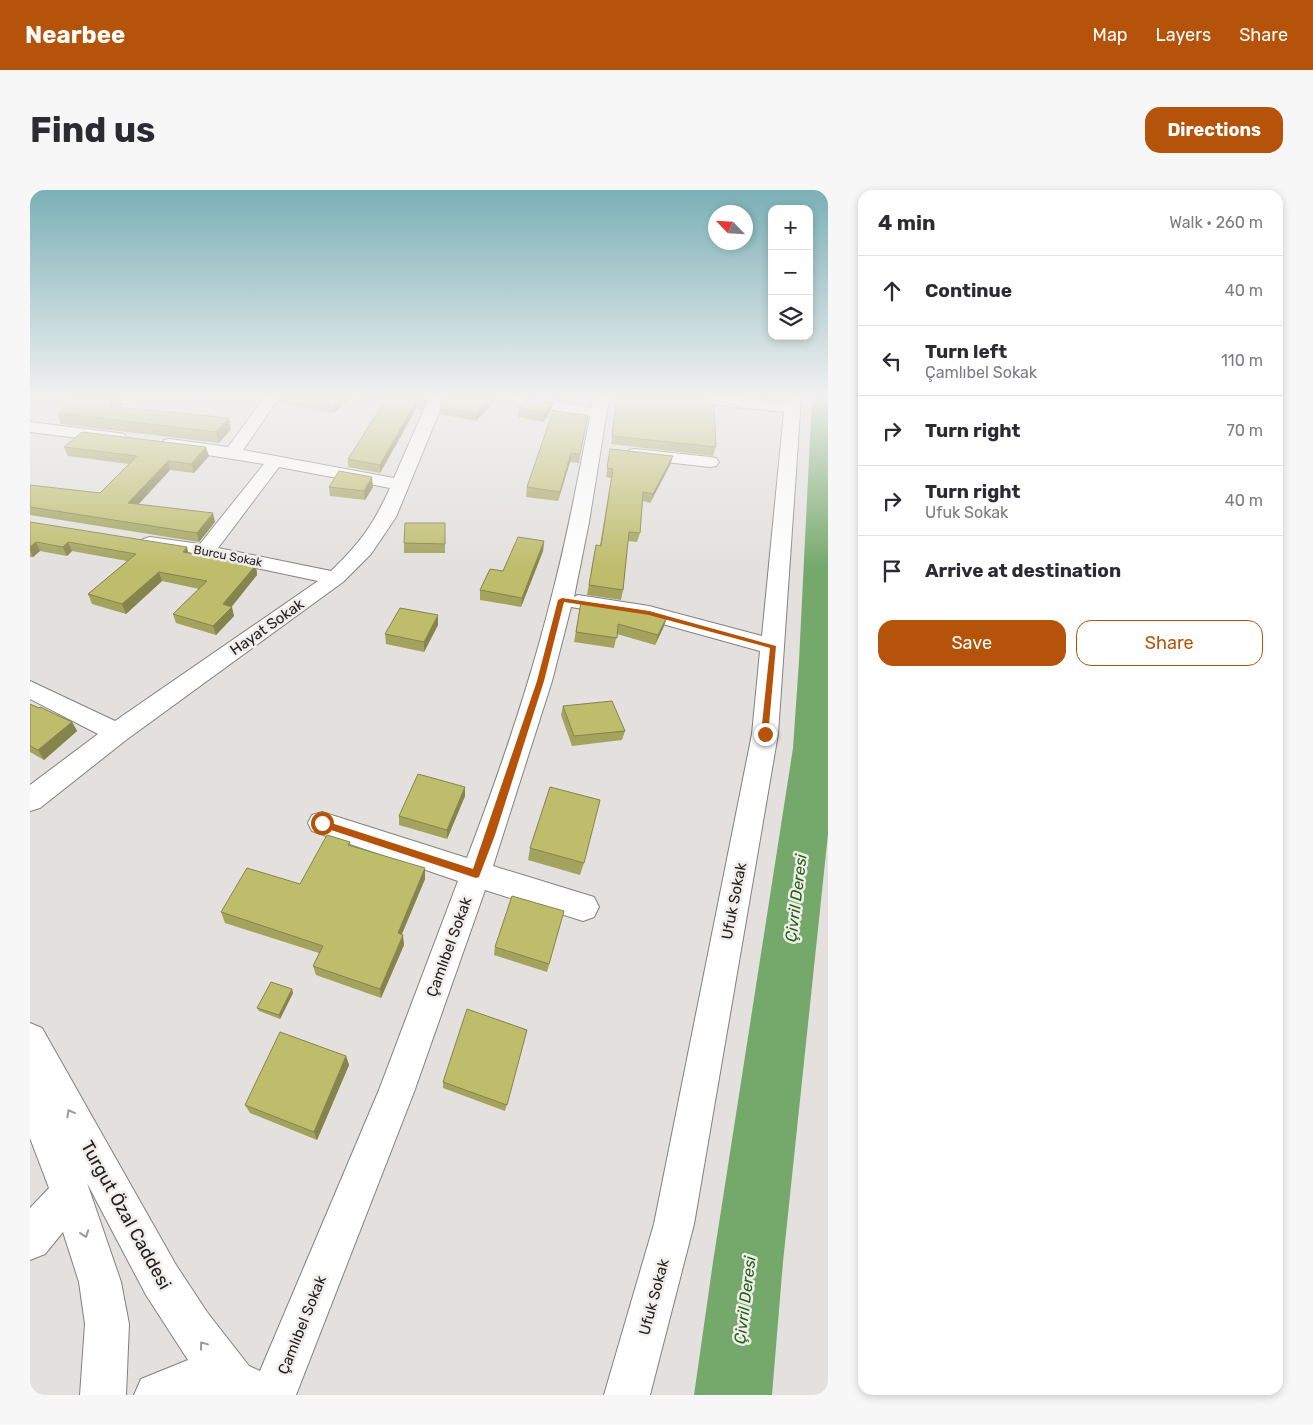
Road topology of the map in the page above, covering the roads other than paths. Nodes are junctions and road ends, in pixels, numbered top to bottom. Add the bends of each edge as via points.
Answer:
1 (243, 454) edge
2 (413, 454) edge
3 (607, 454) edge
4 (638, 454) edge
5 (789, 454) edge
6 (275, 461) junction
7 (710, 462) dead end
8 (400, 484) junction
9 (127, 539) edge
10 (205, 551) junction
11 (336, 578) junction
12 (562, 600) junction
13 (773, 647) junction
14 (30, 689) edge
15 (117, 733) junction
16 (30, 800) edge
17 (322, 823) dead end
18 (476, 874) junction
19 (583, 907) dead end
20 (30, 1040) edge
21 (30, 1091) edge
22 (70, 1193) junction
23 (30, 1239) edge
24 (254, 1391) edge
25 (103, 1395) edge
26 (157, 1395) edge
27 (627, 1395) edge

1 - 6 street
2 - 8 street, Hayat Sokak
3 - 12 street, Çamlıbel Sokak via 579,522
4 - 7 street
5 - 13 street, Ufuk Sokak
6 - 8 street
6 - 10 street
8 - 11 street, Hayat Sokak via 376,534
9 - 10 street, Burcu Sokak
10 - 11 street, Burcu Sokak
11 - 15 street, Hayat Sokak
12 - 13 street via 649,613
12 - 18 street, Çamlıbel Sokak via 540,681
13 - 27 street, Ufuk Sokak via 765,734 674,1224
14 - 15 street
15 - 16 street, Hayat Sokak
17 - 18 street
18 - 19 street
18 - 24 street, Çamlıbel Sokak via 396,1092
24 -> 20 street, Turgut Özal Caddesi via 191,1328 161,1280
21 - 22 street, Turgut Özal Caddesi
22 - 23 street
22 -> 25 street, Turgut Özal Caddesi via 92,1254 105,1308 107,1348
24 - 26 street via 212,1380 189,1382

